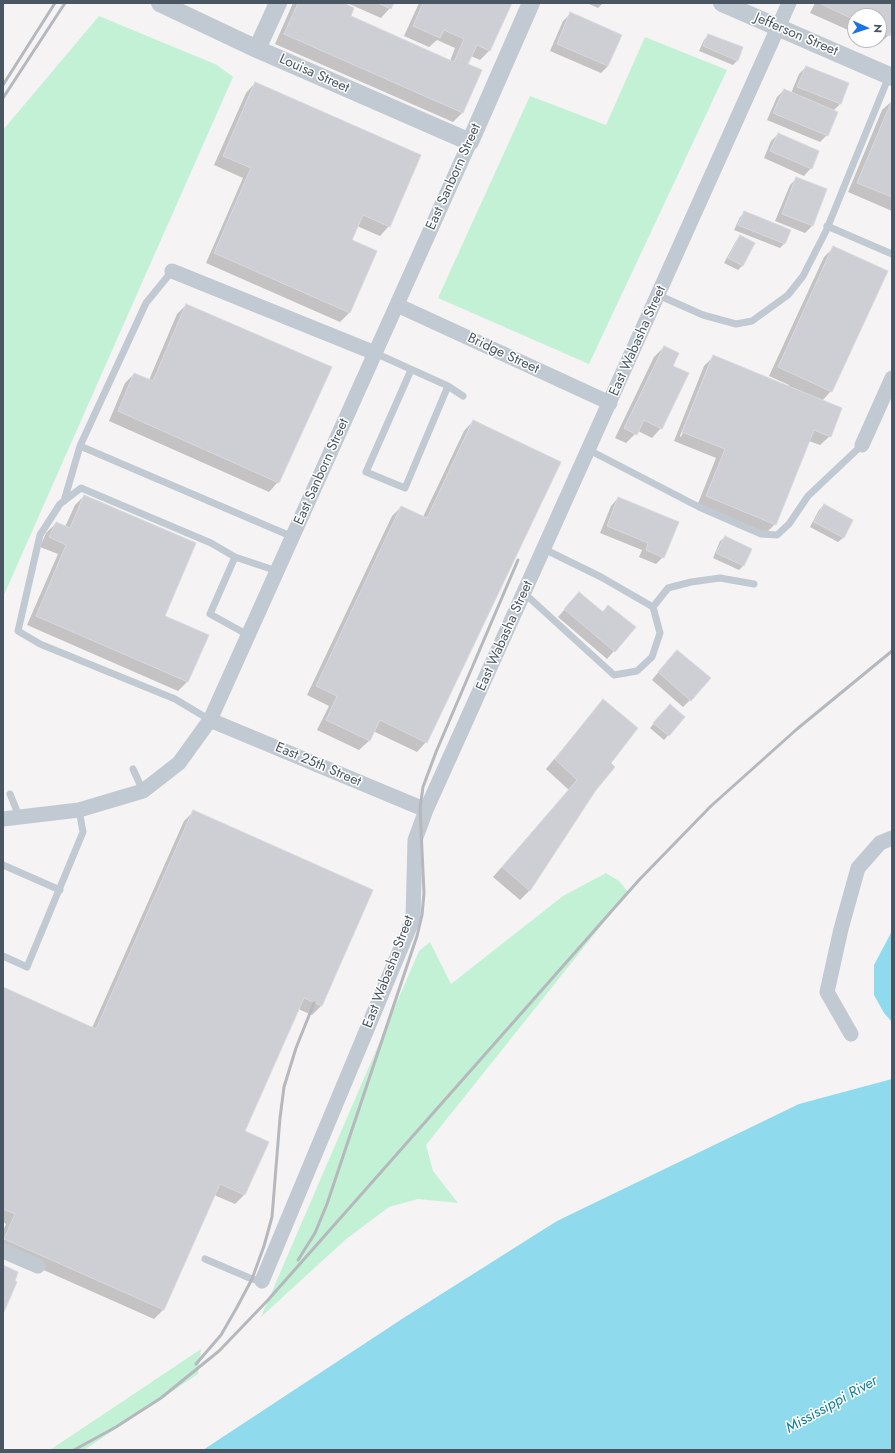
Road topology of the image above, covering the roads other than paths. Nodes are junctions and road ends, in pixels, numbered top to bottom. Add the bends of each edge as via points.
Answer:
1 (160, 3) edge
2 (278, 3) edge
3 (531, 3) edge
4 (722, 3) edge
5 (789, 3) edge
6 (778, 28) junction
7 (257, 49) junction
8 (891, 74) edge
9 (470, 142) junction
10 (827, 226) junction
11 (892, 254) edge
12 (172, 271) joint
13 (658, 295) junction
14 (397, 305) junction
15 (375, 353) junction
16 (411, 370) junction
17 (892, 378) edge
18 (448, 386) junction
19 (463, 396) dead end
20 (610, 403) junction
21 (862, 445) joint
22 (80, 446) junction
23 (589, 450) junction
24 (64, 501) junction
25 (293, 537) junction
26 (544, 548) junction
27 (235, 557) junction
28 (277, 571) junction
29 (754, 584) dead end
30 (524, 593) junction
31 (653, 607) junction
32 (248, 634) junction
33 (210, 720) junction
34 (133, 769) dead end
35 (143, 791) junction
36 (10, 794) dead end
37 (79, 810) junction
38 (426, 810) junction
39 (19, 816) junction
40 (3, 819) edge
41 (892, 838) edge
42 (3, 866) edge
43 (60, 890) junction
44 (3, 956) edge
45 (851, 1034) dead end
46 (3, 1251) edge
47 (205, 1258) dead end
48 (38, 1266) dead end
49 (262, 1281) joint

1 - 7 street, Louisa Street
2 - 7 street
3 - 9 street, East Sanborn Street
4 - 6 street, Jefferson Street
5 - 6 street, East Wabasha Street
6 - 8 street, Jefferson Street
6 - 13 street, East Wabasha Street
7 - 9 street, Louisa Street
8 - 10 lane
9 - 14 street, East Sanborn Street
10 - 11 lane
10 - 13 lane via 803,276 788,295 752,321 736,324 703,315
12 - 15 street
12 - 22 lane via 146,303
13 - 20 street, East Wabasha Street
14 - 15 street, East Sanborn Street
14 - 20 street, Bridge Street
15 - 16 lane
15 - 25 street, East Sanborn Street
16 - 18 lane
16 - 18 lane via 366,472 405,488
17 - 21 street
18 - 19 lane
20 - 23 street, East Wabasha Street
21 - 23 lane via 808,496 789,524 777,535 761,534 699,508
22 - 24 lane
22 - 25 lane
23 - 26 street, East Wabasha Street
24 - 27 lane via 81,488 211,544
24 - 33 lane via 40,535 18,631 40,644 175,699
25 - 28 street, East Sanborn Street
26 - 30 street, East Wabasha Street
26 - 31 lane
27 - 28 lane
27 - 32 lane via 210,614
28 - 32 street, East Sanborn Street
29 - 31 lane via 720,578 691,582 668,588
30 - 31 lane via 614,675 637,671 652,657 660,633
30 - 38 street, East Wabasha Street
32 - 33 street, East Sanborn Street
33 - 35 street, East Sanborn Street via 179,764
33 - 38 street, East 25th Street
34 - 35 lane
35 - 37 street, East Sanborn Street
36 - 39 lane
37 - 39 street, East Sanborn Street
37 - 43 lane via 83,832
38 - 49 street, East Wabasha Street via 415,840 413,919
39 - 40 street, East Sanborn Street
41 - 45 street via 880,843 858,868 827,992
42 - 43 lane
43 - 44 lane via 27,967
46 - 48 street
47 - 49 lane

